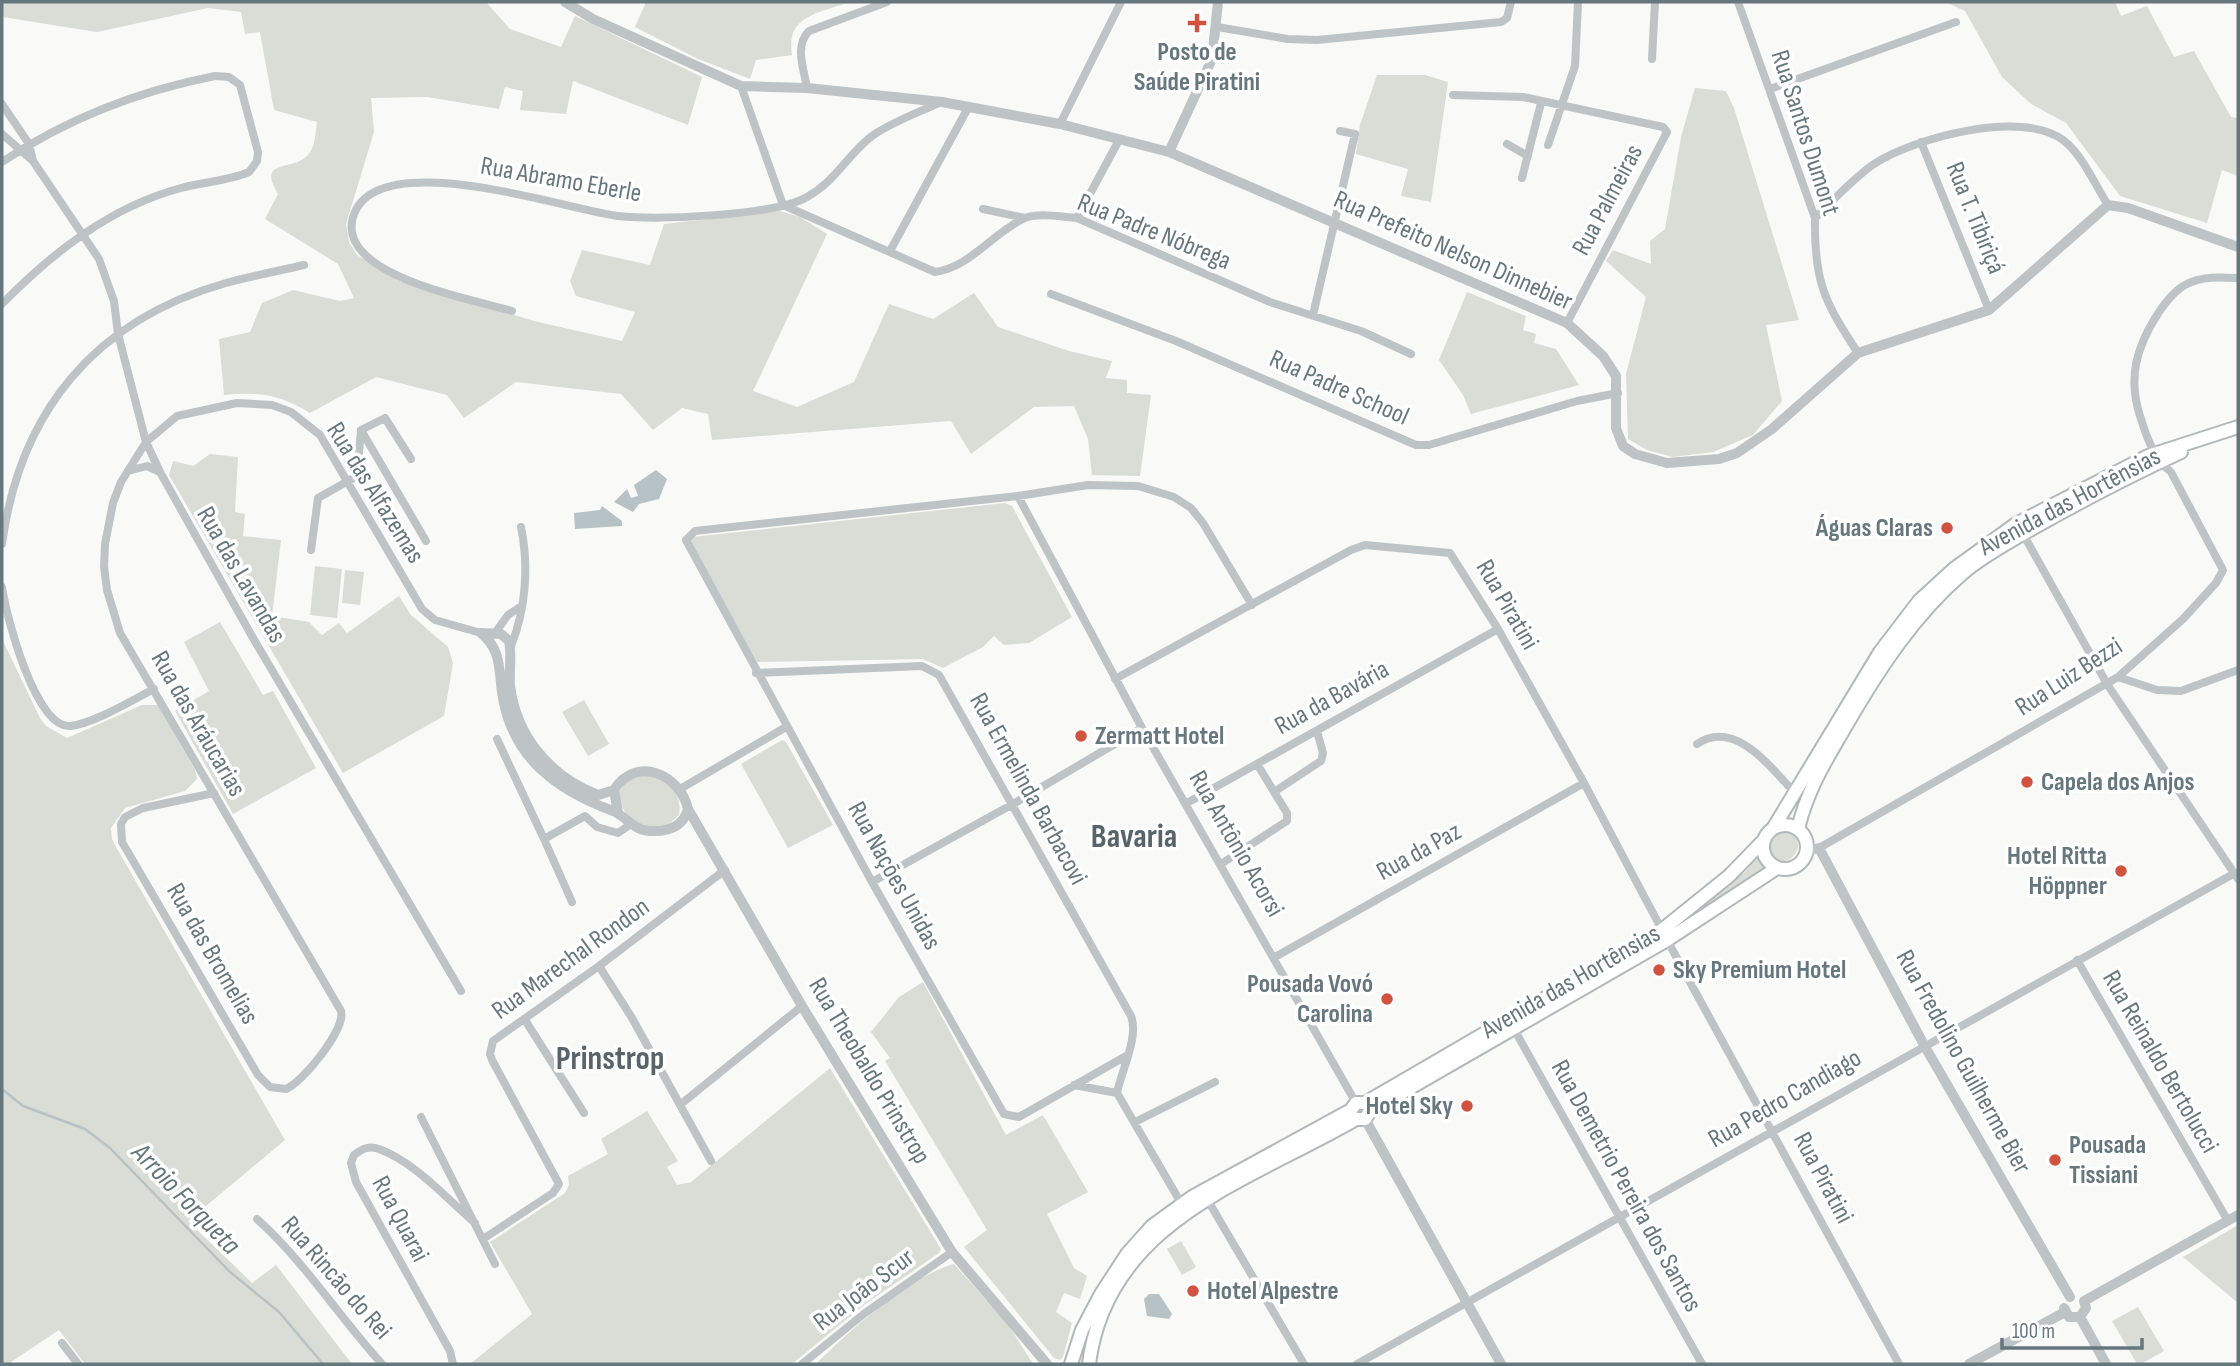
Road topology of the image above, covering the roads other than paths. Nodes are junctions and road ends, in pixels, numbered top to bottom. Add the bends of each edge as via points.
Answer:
1 (565, 2) edge
2 (887, 2) edge
3 (1121, 2) edge
4 (1218, 2) edge
5 (1511, 2) edge
6 (1578, 2) edge
7 (1655, 2) edge
8 (1738, 2) edge
9 (1956, 22) dead end
10 (1217, 27) junction
11 (1652, 59) dead end
12 (741, 86) junction
13 (807, 88) junction
14 (1770, 89) junction
15 (1453, 95) dead end
16 (942, 102) junction
17 (1541, 103) junction
18 (2, 104) edge
19 (1560, 105) junction
20 (970, 106) junction
21 (1060, 124) junction
22 (1340, 131) dead end
23 (2, 134) edge
24 (1119, 140) junction
25 (1921, 142) junction
26 (29, 144) junction
27 (1507, 144) dead end
28 (1548, 145) dead end
29 (19, 150) junction
30 (1169, 152) junction
31 (1528, 156) junction
32 (33, 161) junction
33 (2, 162) edge
34 (1522, 178) dead end
35 (783, 205) junction
36 (2108, 205) junction
37 (983, 209) dead end
38 (1025, 218) junction
39 (1077, 218) junction
40 (1815, 218) junction
41 (1336, 225) junction
42 (84, 233) junction
43 (2238, 247) edge
44 (890, 251) junction
45 (304, 265) dead end
46 (2238, 278) edge
47 (1051, 294) dead end
48 (2, 304) edge
49 (1989, 310) junction
50 (512, 311) dead end
51 (1313, 315) junction
52 (1567, 323) junction
53 (118, 334) junction
54 (1858, 353) junction
55 (1411, 354) dead end
56 (1618, 393) junction
57 (2238, 427) edge
58 (361, 430) junction
59 (2212, 436) junction
60 (146, 442) junction
61 (2157, 455) junction
62 (411, 459) dead end
63 (128, 471) junction
64 (160, 472) junction
65 (350, 482) junction
66 (1018, 496) junction
67 (521, 527) dead end
68 (2020, 529) junction
69 (426, 541) dead end
70 (2, 544) edge
71 (310, 550) dead end
72 (2, 587) edge
73 (1251, 605) junction
74 (520, 607) junction
75 (1498, 629) junction
76 (481, 633) junction
77 (495, 633) junction
78 (511, 646) junction
79 (2238, 670) edge
80 (756, 673) junction
81 (2118, 677) junction
82 (1115, 679) junction
83 (2107, 684) junction
84 (154, 689) junction
85 (786, 727) junction
86 (1142, 728) junction
87 (1317, 731) junction
88 (497, 739) dead end
89 (1697, 744) dead end
90 (1257, 764) junction
91 (1584, 783) junction
92 (680, 789) junction
93 (614, 790) junction
94 (1274, 792) junction
95 (214, 793) junction
96 (1796, 793) junction
97 (1187, 803) junction
98 (1013, 804) junction
99 (688, 809) junction
100 (618, 813) junction
101 (682, 823) junction
102 (631, 824) junction
103 (1774, 827) junction
104 (701, 828) junction
105 (1798, 829) junction
106 (544, 839) junction
107 (1763, 841) junction
108 (1813, 850) junction
109 (1221, 864) junction
110 (1777, 868) junction
111 (725, 870) junction
112 (2237, 876) edge
113 (872, 882) junction
114 (572, 902) dead end
115 (1664, 935) junction
116 (1275, 957) junction
117 (2077, 960) junction
118 (599, 966) junction
119 (461, 991) dead end
120 (803, 1006) junction
121 (341, 1011) joint
122 (525, 1020) junction
123 (1514, 1029) junction
124 (1924, 1045) junction
125 (1126, 1056) junction
126 (1215, 1082) dead end
127 (1074, 1085) junction
128 (1116, 1093) junction
129 (681, 1104) junction
130 (1361, 1111) junction
131 (584, 1113) dead end
132 (421, 1117) dead end
133 (1135, 1122) junction
134 (1773, 1130) junction
135 (710, 1161) dead end
136 (1207, 1199) junction
137 (1181, 1203) junction
138 (2238, 1215) edge
139 (1619, 1218) junction
140 (257, 1219) dead end
141 (2228, 1221) junction
142 (475, 1223) junction
143 (483, 1239) junction
144 (952, 1252) junction
145 (495, 1264) dead end
146 (2070, 1297) junction
147 (2084, 1301) junction
148 (1466, 1303) junction
149 (2065, 1312) junction
150 (2080, 1317) junction
151 (1016, 1325) junction
152 (62, 1343) dead end
153 (453, 1361) edge
154 (78, 1364) edge
155 (382, 1364) edge
156 (802, 1364) edge
157 (1038, 1364) edge
158 (1047, 1364) edge
159 (1071, 1364) edge
160 (1089, 1364) edge
161 (1304, 1364) edge
162 (1357, 1364) edge
163 (1501, 1364) edge
164 (1702, 1364) edge
165 (1899, 1364) edge
166 (1969, 1364) edge
167 (2106, 1364) edge

1 - 12 street
2 - 13 street via 803,36 800,43
3 - 21 street
4 - 10 street
5 - 10 street via 1507,18 1461,27 1301,41
6 - 19 street via 1576,60
7 - 11 street
8 - 14 street, Rua Santos Dumont
9 - 14 street
10 - 30 street via 1212,59
12 - 13 street, Rua Prefeito Nelson Dinnebier
12 - 35 street
13 - 16 street, Rua Prefeito Nelson Dinnebier
14 - 40 street, Rua Santos Dumont
15 - 17 street via 1508,96
16 - 20 street, Rua Prefeito Nelson Dinnebier
16 - 35 street, Rua Abramo Eberle via 873,136 828,183 804,199
17 - 19 street
17 - 31 street
18 - 26 street
19 - 28 street
19 - 52 street, Rua Palmeiras via 1663,127 1668,135
20 - 21 street, Rua Prefeito Nelson Dinnebier
20 - 44 street
21 - 24 street, Rua Prefeito Nelson Dinnebier
22 - 41 street via 1355,134
23 - 29 street, Rua das Lavandas
24 - 30 street, Rua Prefeito Nelson Dinnebier
24 - 39 street
25 - 36 street via 1994,128 2044,131 2071,147
25 - 40 street via 1874,164
25 - 49 street, Rua T. Tibiriçá
26 - 29 street
26 - 32 street, Rua das Lavandas
26 - 42 street via 125,98 169,85 215,76 229,77 240,85 258,152 249,172 137,204
27 - 31 street
29 - 32 street, Rua das Lavandas
29 - 33 street
30 - 41 street, Rua Prefeito Nelson Dinnebier
31 - 34 street
32 - 42 street, Rua das Lavandas
35 - 44 street
35 - 50 street, Rua Abramo Eberle via 654,218 616,215 453,183 384,190 356,207 351,225 354,243 377,265 401,278
36 - 43 street
36 - 49 street, Rua Prefeito Nelson Dinnebier
37 - 38 street, Rua Padre Nóbrega
38 - 39 street, Rua Padre Nóbrega
38 - 44 street via 945,271 935,272
39 - 51 street, Rua Padre Nóbrega via 1270,302
40 - 54 street, Rua Santos Dumont via 1815,262 1822,290
41 - 51 street
41 - 52 street, Rua Prefeito Nelson Dinnebier
42 - 48 street
42 - 53 street, Rua das Lavandas via 111,290
45 - 53 street via 193,294
46 - 61 street via 2184,285 2168,300 2147,334 2134,366 2133,387
47 - 56 street, Rua Padre School via 1256,374 1416,445
49 - 54 street, Rua Prefeito Nelson Dinnebier
51 - 55 street, Rua Padre Nóbrega
52 - 56 street, Rua Prefeito Nelson Dinnebier via 1611,366
53 - 60 street, Rua das Lavandas
53 - 70 street via 82,363 38,424 22,458
54 - 56 street, Rua Prefeito Nelson Dinnebier via 1772,429 1737,453 1719,459 1667,463 1635,454 1623,446 1616,428
57 - 59 main road, Avenida das Hortênsias
58 - 62 street via 384,418
58 - 65 street via 357,476
58 - 69 street
59 - 61 main road, Avenida das Hortênsias
59 - 61 main road, Avenida das Hortênsias
60 - 63 street, Rua das Aráucarias
60 - 64 street, Rua das Lavandas
60 - 65 street, Rua das Alfazemas via 177,416 192,410 251,401 272,405 291,412 320,435
61 - 68 main road, Avenida das Hortênsias
61 - 68 main road, Avenida das Hortênsias via 2144,469
61 - 81 street, Rua Luiz Bezzi via 2171,471 2217,555 2222,575 2183,619
63 - 64 street via 147,466
63 - 84 street, Rua das Aráucarias via 108,523 107,590 120,633
64 - 119 street, Rua das Lavandas
65 - 71 street via 318,498
65 - 76 street, Rua das Alfazemas via 422,609 435,620
66 - 73 street via 1115,484 1174,497 1203,523
66 - 80 street, Rua Nações Unidas via 695,531 686,545
66 - 82 street, Rua Antônio Acorsi
67 - 74 street via 527,566
68 - 83 street
68 - 96 main road, Avenida das Hortênsias via 1963,561 1907,616 1880,652
68 - 105 main road, Avenida das Hortênsias via 1963,573 1907,632 1811,786
72 - 84 street via 15,646 54,722 79,724
73 - 75 street, Rua Piratini via 1366,545 1443,550 1456,558
73 - 82 street, Rua Piratini
74 - 77 street
74 - 78 street
75 - 87 street, Rua da Bavária
75 - 91 street, Rua Piratini
76 - 77 street
76 - 100 street via 496,652 507,714 534,764 561,788
77 - 78 street via 506,636
78 - 93 street via 512,698 536,750 550,767 585,790 598,795
79 - 81 street via 2181,691 2157,690
80 - 85 street, Rua Nações Unidas
80 - 98 street, Rua Ermelinda Barbacovi via 929,668 939,675
81 - 83 street, Rua Luiz Bezzi
82 - 86 street, Rua Antônio Acorsi
83 - 108 street, Rua Luiz Bezzi
83 - 112 street
84 - 95 street, Rua das Aráucarias
85 - 92 street
85 - 113 street, Rua Nações Unidas
86 - 97 street, Rua Antônio Acorsi
86 - 98 street
87 - 90 street, Rua da Bavária
87 - 94 street via 1321,761
88 - 106 street
89 - 96 street via 1719,736 1733,738
90 - 94 street
90 - 97 street, Rua da Bavária
91 - 115 street, Rua Piratini
91 - 116 street, Rua da Paz
92 - 93 street via 665,776 647,771 625,778
92 - 99 street, Rua Theobaldo Prinstrop
93 - 100 street
94 - 109 street via 1287,813 1284,825
95 - 121 street, Rua das Aráucarias
95 - 121 street, Rua das Bromelias via 133,811 121,824 122,842 264,1083 278,1089 294,1086 339,1030
96 - 103 main road, Avenida das Hortênsias
97 - 109 street, Rua Antônio Acorsi
98 - 113 street
98 - 125 street, Rua Ermelinda Barbacovi via 1131,1016 1135,1032
99 - 101 street
99 - 104 street, Rua Theobaldo Prinstrop
100 - 102 street
101 - 102 street via 659,831
101 - 104 street
102 - 106 street via 618,833 597,827 585,816
103 - 105 main road
103 - 107 main road
104 - 111 street, Rua Theobaldo Prinstrop
105 - 108 main road
106 - 114 street
107 - 110 main road via 1764,855
107 - 115 main road, Avenida das Hortênsias
108 - 110 main road via 1797,867
108 - 124 street, Rua Fredolino Guilherme Bier
109 - 116 street, Rua Antônio Acorsi
110 - 115 main road, Avenida das Hortênsias
111 - 118 street, Rua Marechal Rondon
111 - 120 street, Rua Theobaldo Prinstrop
112 - 117 street, Rua Pedro Candiago
113 - 127 street, Rua Nações Unidas via 1004,1114 1019,1117
115 - 123 main road, Avenida das Hortênsias
115 - 130 main road, Avenida das Hortênsias
115 - 134 street, Rua Piratini
116 - 130 street, Rua Antônio Acorsi
117 - 124 street, Rua Pedro Candiago
117 - 141 street, Rua Reinaldo Bertolucci
118 - 122 street, Rua Marechal Rondon
118 - 129 street
120 - 129 street
120 - 144 street, Rua Theobaldo Prinstrop
122 - 131 street
122 - 143 street, Rua Marechal Rondon via 493,1041 490,1054 559,1184 553,1193
123 - 130 main road, Avenida das Hortênsias
123 - 139 street, Rua Demetrio Pereira dos Santos
124 - 134 street, Rua Pedro Candiago
124 - 146 street, Rua Fredolino Guilherme Bier
125 - 127 street, Rua Nações Unidas
125 - 128 street, Rua Ermelinda Barbacovi
126 - 133 street
127 - 128 street
128 - 133 street
129 - 135 street
130 - 136 main road, Avenida das Hortênsias
130 - 137 main road, Avenida das Hortênsias
130 - 148 street, Rua Antônio Acorsi
132 - 142 street
133 - 137 street
134 - 139 street, Rua Pedro Candiago
134 - 165 street, Rua Piratini
136 - 160 main road, Avenida das Hortênsias via 1174,1219 1133,1261 1103,1311
136 - 161 street
137 - 159 main road, Avenida das Hortênsias via 1152,1226 1116,1268 1082,1330
138 - 141 street
139 - 148 street, Rua Pedro Candiago
139 - 164 street, Rua Demetrio Pereira dos Santos
140 - 155 street, Rua Rincão do Rei via 295,1255
141 - 147 street
142 - 143 street
142 - 153 street, Rua Quarai via 379,1148 369,1147 354,1155 351,1163 356,1182
143 - 145 street
144 - 151 street, Rua Theobaldo Prinstrop
144 - 156 street, Rua João Scur via 865,1312
146 - 147 street
146 - 149 street
147 - 150 street via 2086,1308
148 - 162 street, Rua Pedro Candiago
148 - 163 street, Rua Antônio Acorsi
149 - 150 street
149 - 166 street
150 - 167 street
151 - 157 street, Rua Theobaldo Prinstrop
151 - 158 street, Rua Theobaldo Prinstrop
152 - 154 street

